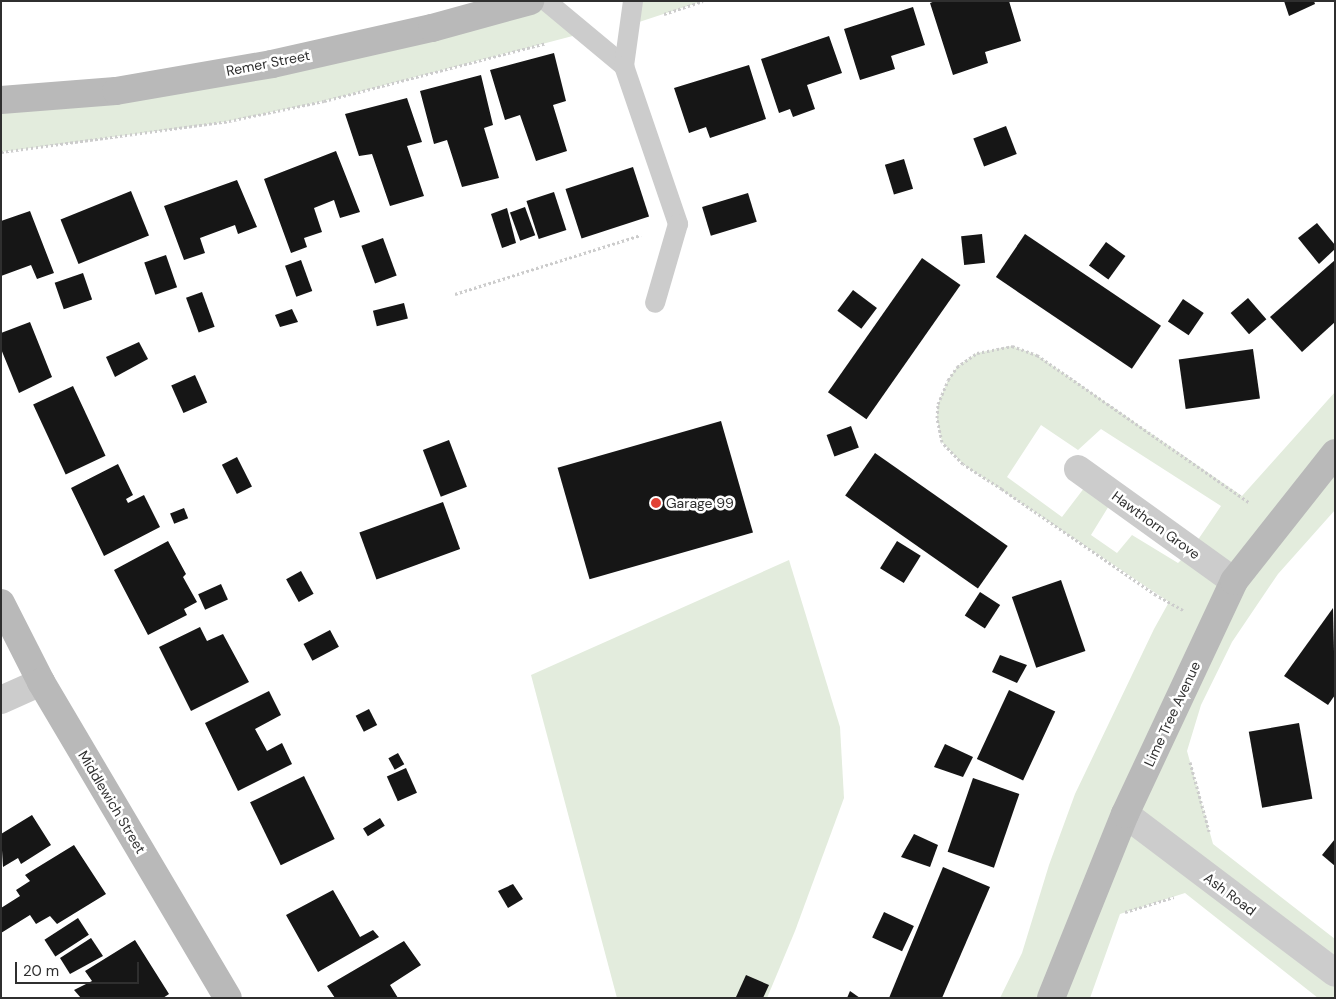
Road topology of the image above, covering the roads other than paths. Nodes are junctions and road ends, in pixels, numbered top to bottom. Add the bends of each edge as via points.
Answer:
1 (530, 1) edge
2 (546, 1) edge
3 (633, 1) edge
4 (624, 66) junction
5 (1, 100) edge
6 (655, 303) dead end
7 (1335, 453) edge
8 (1078, 469) dead end
9 (1234, 581) junction
10 (1, 603) edge
11 (41, 682) junction
12 (1, 700) edge
13 (1125, 814) junction
14 (1335, 973) edge
15 (228, 998) edge
16 (1051, 998) edge

1 - 5 street, Remer Street via 432,28 272,64 116,91
2 - 4 lane
3 - 4 lane
4 - 6 lane via 678,224
7 - 9 street, Lime Tree Avenue
8 - 9 street, Hawthorn Grove
9 - 13 street, Lime Tree Avenue
10 - 11 street, Middlewich Street
11 - 12 street
11 - 15 street, Middlewich Street
13 - 14 street, Ash Road
13 - 16 street, Lime Tree Avenue

